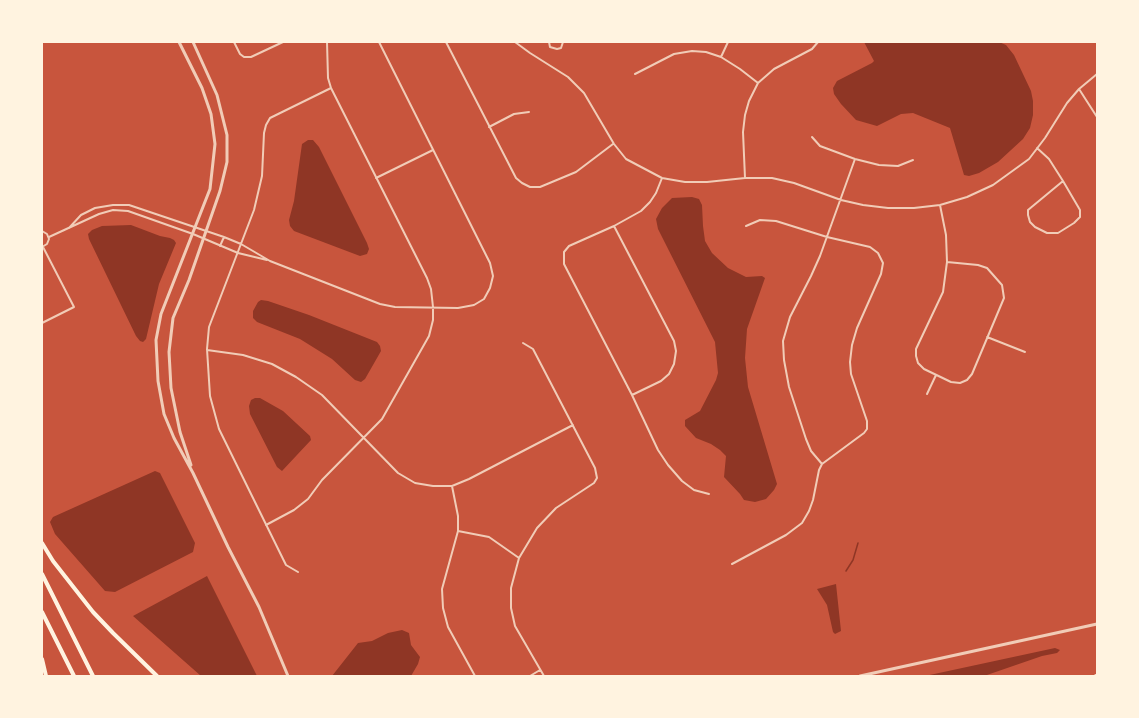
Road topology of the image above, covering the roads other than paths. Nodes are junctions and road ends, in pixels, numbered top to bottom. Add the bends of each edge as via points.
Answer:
1 (179, 42) edge
2 (193, 42) edge
3 (234, 42) edge
4 (283, 42) edge
5 (328, 42) edge
6 (379, 42) edge
7 (446, 42) edge
8 (515, 42) edge
9 (549, 42) edge
10 (563, 42) edge
11 (728, 42) edge
12 (818, 42) edge
13 (721, 57) junction
14 (634, 74) dead end
15 (1097, 74) edge
16 (758, 83) junction
17 (331, 88) junction
18 (1079, 89) junction
19 (529, 112) dead end
20 (1097, 117) edge
21 (489, 127) junction
22 (812, 137) dead end
23 (614, 144) junction
24 (1037, 148) junction
25 (433, 150) junction
26 (855, 159) junction
27 (913, 160) dead end
28 (376, 178) junction
29 (662, 178) junction
30 (744, 178) junction
31 (1063, 181) junction
32 (841, 200) junction
33 (129, 205) junction
34 (940, 205) junction
35 (128, 211) junction
36 (614, 226) junction
37 (746, 226) dead end
38 (196, 227) junction
39 (69, 228) junction
40 (206, 230) junction
41 (42, 231) edge
42 (193, 234) junction
43 (224, 236) junction
44 (48, 237) junction
45 (827, 237) junction
46 (203, 239) junction
47 (241, 244) junction
48 (220, 246) junction
49 (43, 247) edge
50 (238, 253) junction
51 (270, 260) junction
52 (947, 262) junction
53 (433, 307) junction
54 (42, 323) edge
55 (987, 337) junction
56 (523, 343) dead end
57 (207, 350) junction
58 (1025, 352) dead end
59 (936, 375) junction
60 (927, 394) dead end
61 (632, 395) junction
62 (573, 425) junction
63 (364, 439) junction
64 (822, 464) junction
65 (193, 473) junction
66 (452, 486) junction
67 (709, 494) dead end
68 (266, 525) junction
69 (458, 531) junction
70 (42, 543) edge
71 (519, 558) junction
72 (732, 564) dead end
73 (298, 572) dead end
74 (42, 574) edge
75 (42, 612) edge
76 (1097, 624) edge
77 (42, 659) edge
78 (540, 670) junction
79 (46, 676) edge
80 (74, 676) edge
81 (92, 676) edge
82 (157, 676) edge
83 (288, 676) edge
84 (475, 676) edge
85 (530, 676) edge
86 (544, 676) edge
87 (860, 676) edge

1 - 38 street via 202,88 211,114 215,144 210,189
2 - 40 street via 217,95 227,135 227,162
3 - 4 street via 244,57 251,57
5 - 17 street via 328,78
6 - 25 street
7 - 21 street
8 - 23 street via 568,76 584,93
9 - 10 street via 550,47 557,49 561,48
11 - 13 street
12 - 16 street via 812,49 774,69
13 - 14 street via 706,52 674,54
13 - 16 street
15 - 18 street
16 - 30 street via 745,115
17 - 28 street
17 - 47 street via 270,118 264,133 262,176 254,210
18 - 20 street
18 - 24 street
19 - 21 street via 514,114
21 - 23 street via 516,178 530,187 540,187 576,172
22 - 26 street via 820,146
23 - 29 street via 626,159
24 - 31 street
24 - 34 street via 1029,159 993,185 967,197
25 - 28 street
25 - 53 street via 490,263 493,276 484,299 474,306
26 - 27 street via 879,165 898,166
26 - 32 street
28 - 53 street via 427,278
29 - 30 street via 685,182
29 - 36 street via 650,202 641,211
30 - 32 street via 772,178
31 - 31 street via 1028,210 1030,222 1047,234 1058,233 1080,217 1080,210
32 - 34 street via 888,208
32 - 45 street
33 - 35 street
33 - 38 street
33 - 39 street via 95,208 81,215
34 - 52 street via 946,235
35 - 39 street via 113,210 99,214
35 - 42 street
36 - 61 street via 674,341 676,351 669,374 661,381
36 - 61 street via 569,246 564,252 564,264
37 - 45 street via 760,220 776,221
38 - 40 street
38 - 42 street
39 - 44 street
40 - 43 street
40 - 46 street
41 - 44 street
42 - 46 street
42 - 65 street via 161,314 156,340 158,381 164,414
43 - 47 street
43 - 48 street
44 - 49 street via 49,242
45 - 64 street via 812,276 790,317 783,341 789,387 811,451
45 - 64 street via 870,247 878,253 883,263 881,274 857,328 850,356 851,374 867,420 867,429
46 - 48 street
46 - 65 street via 173,318 169,352 171,388 180,432
47 - 50 street
47 - 51 street
48 - 50 street
49 - 54 street via 74,307
50 - 51 street
50 - 57 street via 209,327
51 - 53 street via 380,304 394,307
52 - 55 street via 987,268 1002,285 1004,298
52 - 59 street via 942,292 916,349 918,363
53 - 63 street via 429,336 382,419
55 - 58 street
55 - 59 street via 972,374 967,380 960,384
56 - 62 street via 533,348
57 - 63 street via 243,355 272,364 296,377 322,396
57 - 68 street via 210,396 219,429
59 - 60 street
61 - 67 street via 658,450 668,465 694,490
62 - 66 street
62 - 71 street via 595,468 597,478 594,483 556,508 537,528
63 - 66 street via 398,473 415,483
63 - 68 street via 322,480 308,499
64 - 72 street via 813,500 802,524
65 - 83 street via 259,607
66 - 69 street
68 - 73 street via 286,565
69 - 71 street via 488,537
69 - 84 street via 442,589 443,608 448,627
70 - 82 highway via 93,612
71 - 78 street via 511,588 511,608 516,626
74 - 81 highway
75 - 80 highway
76 - 87 street
77 - 79 highway
78 - 85 street
78 - 86 street

